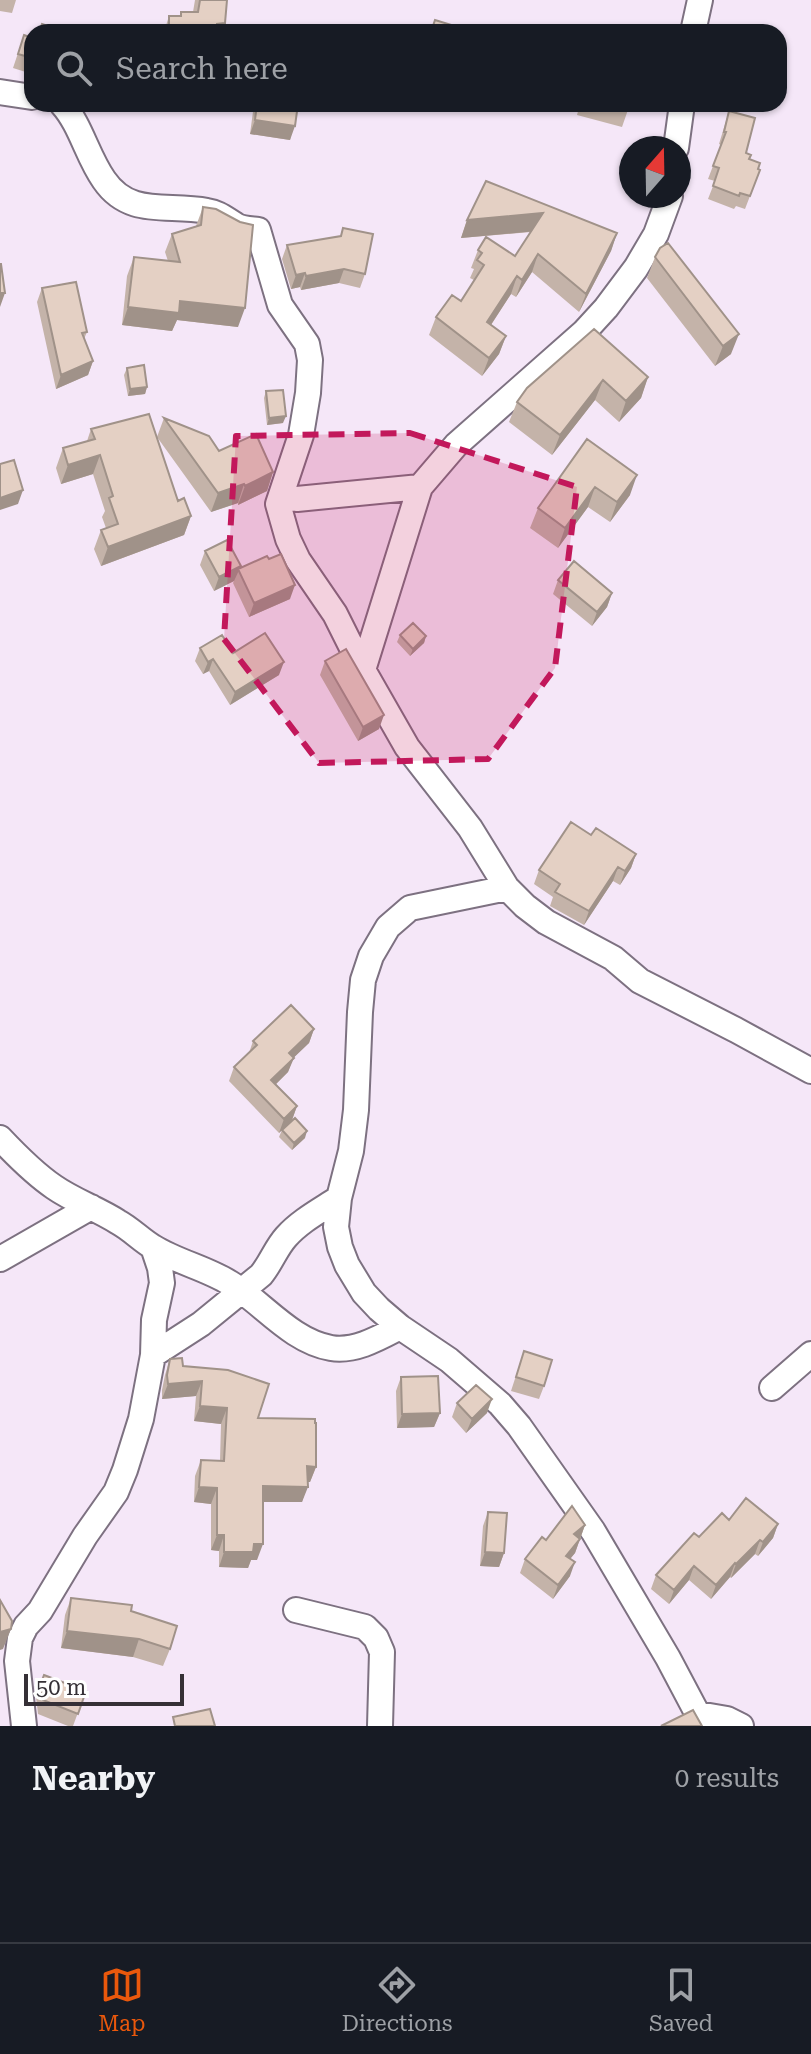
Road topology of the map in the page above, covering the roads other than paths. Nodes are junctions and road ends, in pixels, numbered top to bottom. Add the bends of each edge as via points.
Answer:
1 (700, 0) edge
2 (695, 24) edge
3 (0, 92) edge
4 (24, 96) edge
5 (69, 112) edge
6 (681, 112) edge
7 (678, 136) edge
8 (666, 208) edge
9 (420, 487) junction
10 (281, 496) junction
11 (363, 670) junction
12 (507, 888) junction
13 (811, 1071) edge
14 (0, 1138) edge
15 (339, 1198) junction
16 (91, 1207) junction
17 (153, 1247) junction
18 (0, 1259) edge
19 (242, 1290) junction
20 (400, 1327) junction
21 (811, 1354) edge
22 (153, 1355) junction
23 (772, 1388) dead end
24 (296, 1610) dead end
25 (7, 1616) edge
26 (20, 1638) junction
27 (701, 1720) edge
28 (24, 1726) edge
29 (380, 1726) edge
30 (741, 1726) edge

1 - 2 street
3 - 4 street
5 - 10 street via 104,181 119,197 140,207 204,210 258,230 280,305 307,344 310,360 301,435
6 - 7 street
8 - 9 street via 636,268 606,308 456,445
9 - 10 street via 297,499
9 - 11 street
10 - 11 street via 278,504 293,550 335,614
11 - 12 street via 407,747 470,828
12 - 13 street via 546,922 613,958 640,981
12 - 15 street via 410,908 388,927 371,956 363,980 351,1151
14 - 16 street via 54,1187
15 - 19 street via 284,1238 269,1266
15 - 20 street via 336,1227 347,1265 364,1293
16 - 17 street
16 - 18 street
17 - 19 street
17 - 22 street via 162,1283
19 - 20 street via 278,1320 328,1348 344,1350
19 - 22 street
20 - 27 street via 449,1360 519,1426 593,1531
21 - 23 street
22 - 26 street via 141,1419 116,1492
24 - 29 street via 365,1627 376,1638 382,1652
25 - 26 street
26 - 28 street via 17,1661
27 - 30 street via 713,1715

